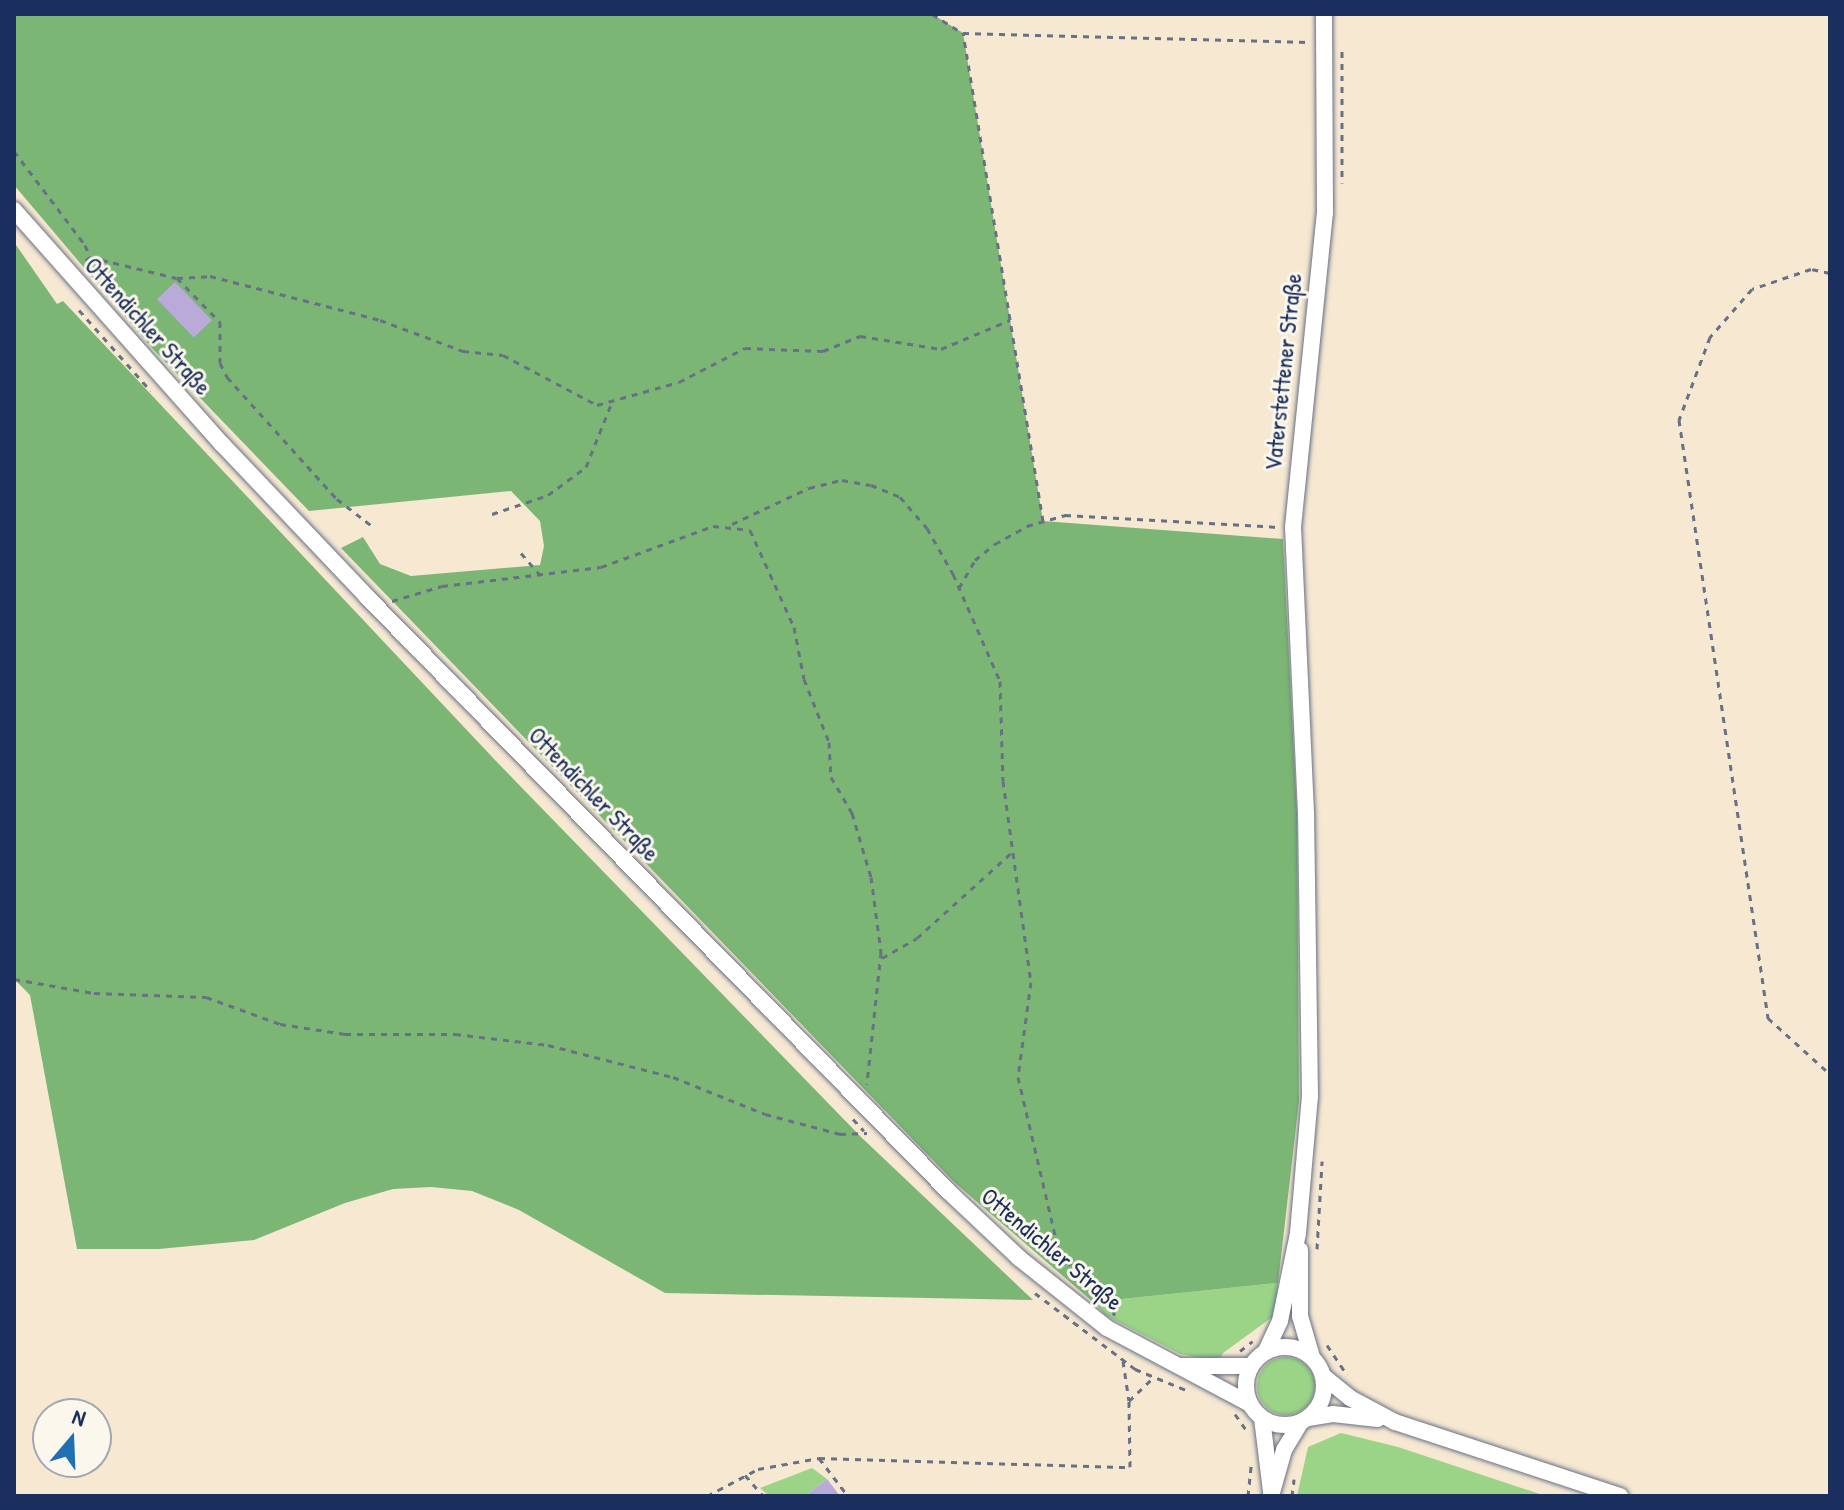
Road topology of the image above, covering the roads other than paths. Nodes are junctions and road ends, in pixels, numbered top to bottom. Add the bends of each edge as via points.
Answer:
1 (1324, 14) edge
2 (14, 210) edge
3 (1298, 1233) junction
4 (1266, 1351) junction
5 (1312, 1357) junction
6 (1179, 1366) junction
7 (1251, 1366) junction
8 (1323, 1376) junction
9 (1250, 1404) junction
10 (1262, 1418) junction
11 (1304, 1420) junction
12 (1395, 1422) junction
13 (1271, 1494) edge
14 (1620, 1496) edge

1 - 3 street, Vaterstettener Straße via 1325,213 1293,527 1310,1097
2 - 6 street, Ottendichler Straße via 367,597 887,1129 1019,1258 1077,1306 1139,1348
3 - 4 street via 1280,1321
3 - 5 street via 1300,1316
4 - 5 street via 1290,1347
4 - 7 street
5 - 8 street
6 - 7 street, Ottendichler Straße
6 - 9 street, Ottendichler Straße
7 - 9 street via 1246,1389
8 - 11 street via 1323,1395
8 - 12 street via 1350,1398
9 - 10 street
10 - 11 street via 1281,1425
10 - 13 street
11 - 12 street via 1333,1414
11 - 13 street
12 - 14 street

